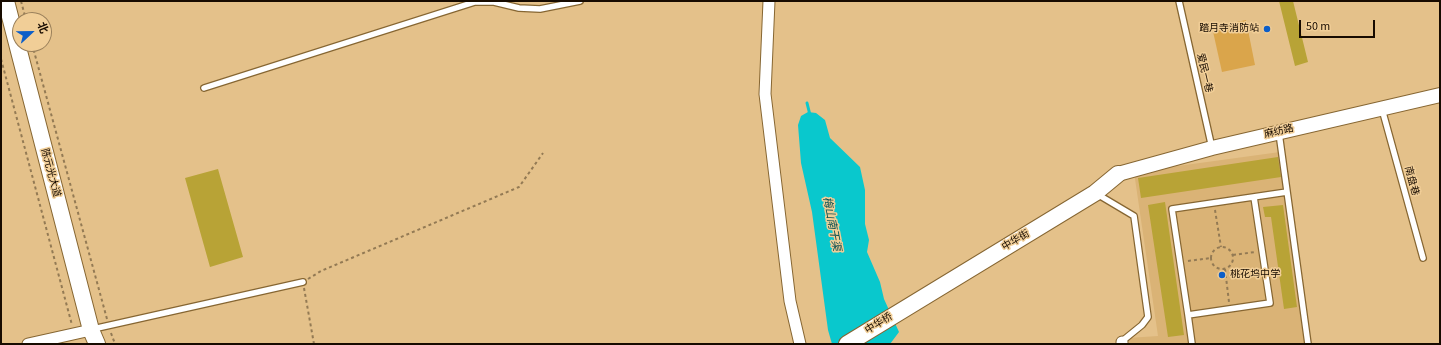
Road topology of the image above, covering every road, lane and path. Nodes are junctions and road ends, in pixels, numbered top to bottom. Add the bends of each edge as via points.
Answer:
1 (6, 1) edge
2 (21, 1) edge
3 (580, 1) edge
4 (769, 1) edge
5 (1179, 1) edge
6 (24, 12) edge
7 (34, 52) edge
8 (1, 59) edge
9 (204, 88) dead end
10 (1440, 95) edge
11 (1382, 109) junction
12 (1278, 132) junction
13 (1212, 148) junction
14 (543, 153) dead end
15 (1118, 174) joint
16 (1287, 192) junction
17 (1095, 193) junction
18 (1254, 197) junction
19 (1214, 203) junction
20 (1221, 247) junction
21 (1262, 251) junction
22 (1233, 255) junction
23 (1211, 258) junction
24 (1422, 258) dead end
25 (1180, 262) junction
26 (1225, 269) junction
27 (303, 282) junction
28 (911, 304) joint
29 (1230, 308) junction
30 (1188, 315) junction
31 (109, 326) junction
32 (74, 334) junction
33 (94, 337) edge
34 (1121, 343) edge
35 (28, 344) edge
36 (115, 344) edge
37 (314, 344) edge
38 (800, 344) edge
39 (847, 344) edge
40 (1192, 344) edge
41 (1308, 344) edge

1 - 33 main road, 陈元光大道
2 - 6 path
3 - 9 lane via 540,9 519,8 494,2 475,2
4 - 38 street via 765,94 790,301
5 - 13 lane, 爱民一巷
7 - 31 path
8 - 32 path
10 - 11 street, 麻纺路
11 - 12 street, 麻纺路
11 - 24 lane, 南盘巷
12 - 13 street, 麻纺路
12 - 16 lane
13 - 15 street, 麻纺路
14 - 27 path via 519,187 322,271
15 - 17 main road, 中华街
16 - 18 lane
16 - 41 lane
17 - 28 main road, 中华街
17 - 34 lane via 1134,216 1148,317
18 - 19 lane
18 - 21 lane
19 - 20 path
19 - 25 lane via 1172,209
20 - 22 path via 1228,249
20 - 23 path via 1213,250
21 - 22 path
21 - 29 lane via 1270,303
22 - 26 path via 1232,264
23 - 25 path
23 - 26 path via 1215,267
25 - 30 lane
26 - 29 path
27 - 31 lane
27 - 37 path
28 - 39 main road, 中华桥
29 - 30 lane
30 - 40 lane
31 - 33 lane
31 - 36 path
32 - 33 street
32 - 35 street

